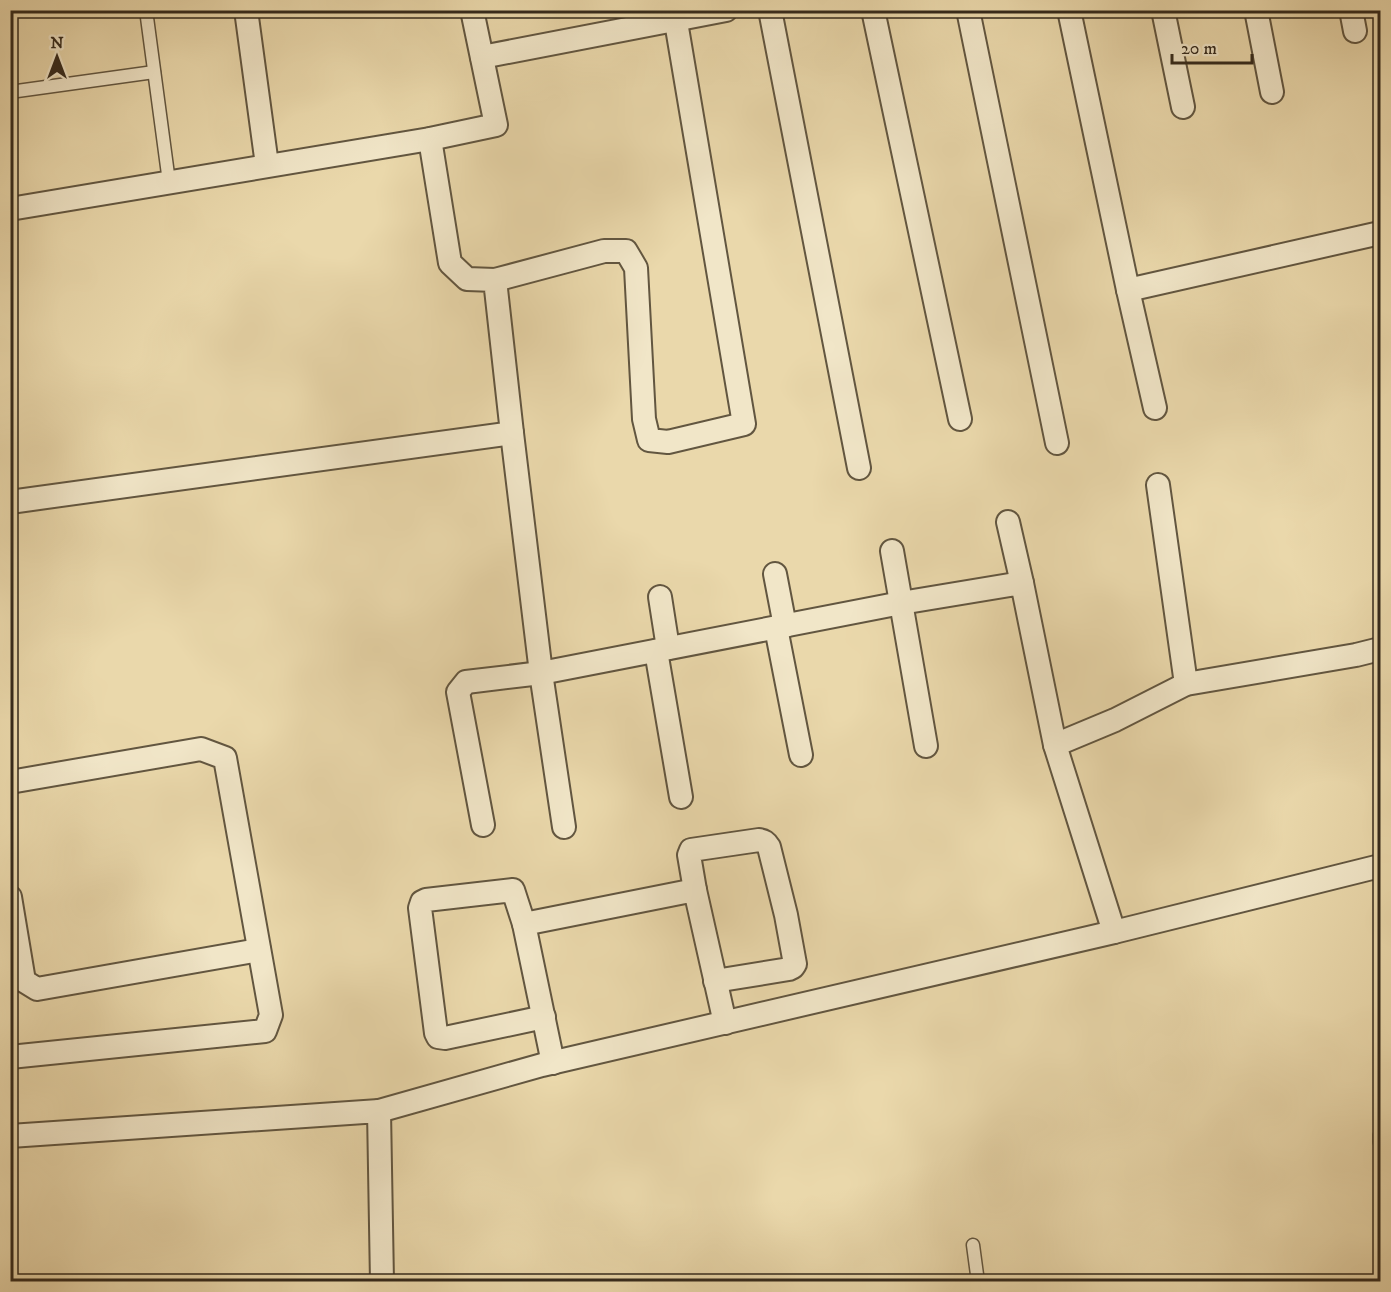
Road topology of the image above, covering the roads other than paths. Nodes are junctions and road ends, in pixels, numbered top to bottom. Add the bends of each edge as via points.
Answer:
1 (146, 10) edge
2 (246, 10) edge
3 (472, 10) edge
4 (726, 10) edge
5 (770, 10) edge
6 (873, 10) edge
7 (968, 10) edge
8 (1069, 10) edge
9 (1163, 10) edge
10 (1256, 10) edge
11 (675, 15) edge
12 (482, 57) junction
13 (154, 72) junction
14 (10, 92) edge
15 (1272, 92) dead end
16 (1183, 107) dead end
17 (430, 139) junction
18 (267, 165) junction
19 (168, 182) junction
20 (10, 208) edge
21 (1380, 233) edge
22 (495, 280) junction
23 (1128, 290) junction
24 (1155, 408) dead end
25 (960, 419) dead end
26 (512, 433) junction
27 (1057, 443) dead end
28 (859, 468) dead end
29 (1158, 485) dead end
30 (10, 502) edge
31 (1008, 522) dead end
32 (892, 551) dead end
33 (775, 574) dead end
34 (1022, 583) junction
35 (660, 597) dead end
36 (901, 603) junction
37 (781, 627) junction
38 (1380, 649) edge
39 (662, 650) junction
40 (541, 673) junction
41 (1186, 684) junction
42 (1055, 745) junction
43 (926, 746) dead end
44 (801, 755) dead end
45 (10, 782) edge
46 (681, 796) dead end
47 (483, 825) dead end
48 (564, 827) dead end
49 (1380, 866) edge
50 (695, 890) junction
51 (10, 897) edge
52 (524, 924) junction
53 (1114, 932) junction
54 (259, 950) junction
55 (715, 981) junction
56 (544, 1017) junction
57 (725, 1023) junction
58 (10, 1057) edge
59 (553, 1063) junction
60 (379, 1110) junction
61 (10, 1136) edge
62 (973, 1245) dead end
63 (382, 1281) edge
64 (978, 1281) edge

1 - 13 lane
2 - 18 street
3 - 12 street
4 - 11 street
5 - 28 street
6 - 25 street
7 - 27 street
8 - 23 street
9 - 16 street
10 - 15 street
11 - 12 street
11 - 22 street via 744,423 668,442 649,440 644,419 636,268 626,251 604,251
12 - 17 street via 496,125
13 - 14 lane
13 - 19 lane
17 - 18 street
17 - 22 street via 450,263 467,279
18 - 19 street
19 - 20 street
21 - 23 street
22 - 26 street
23 - 24 street
26 - 30 street
26 - 40 street
29 - 41 street
31 - 34 street
32 - 36 street
33 - 37 street
34 - 36 street
34 - 42 street
35 - 39 street
36 - 37 street
36 - 43 street
37 - 39 street
37 - 44 street
38 - 41 street
39 - 40 street
39 - 46 street
40 - 47 street via 466,682 458,692
40 - 48 street
41 - 42 street
42 - 53 street
45 - 54 street via 201,749 225,758
49 - 53 street
50 - 52 street
50 - 55 street
50 - 55 street via 688,855 691,850 759,840 769,847 795,964 789,969
51 - 54 street via 24,981 37,989
52 - 56 street
52 - 56 street via 513,890 422,902 436,1033 445,1038
53 - 57 street
54 - 58 street via 271,1015 265,1031
55 - 57 street
56 - 59 street
57 - 59 street
59 - 60 street
60 - 61 street
60 - 63 street
62 - 64 lane

